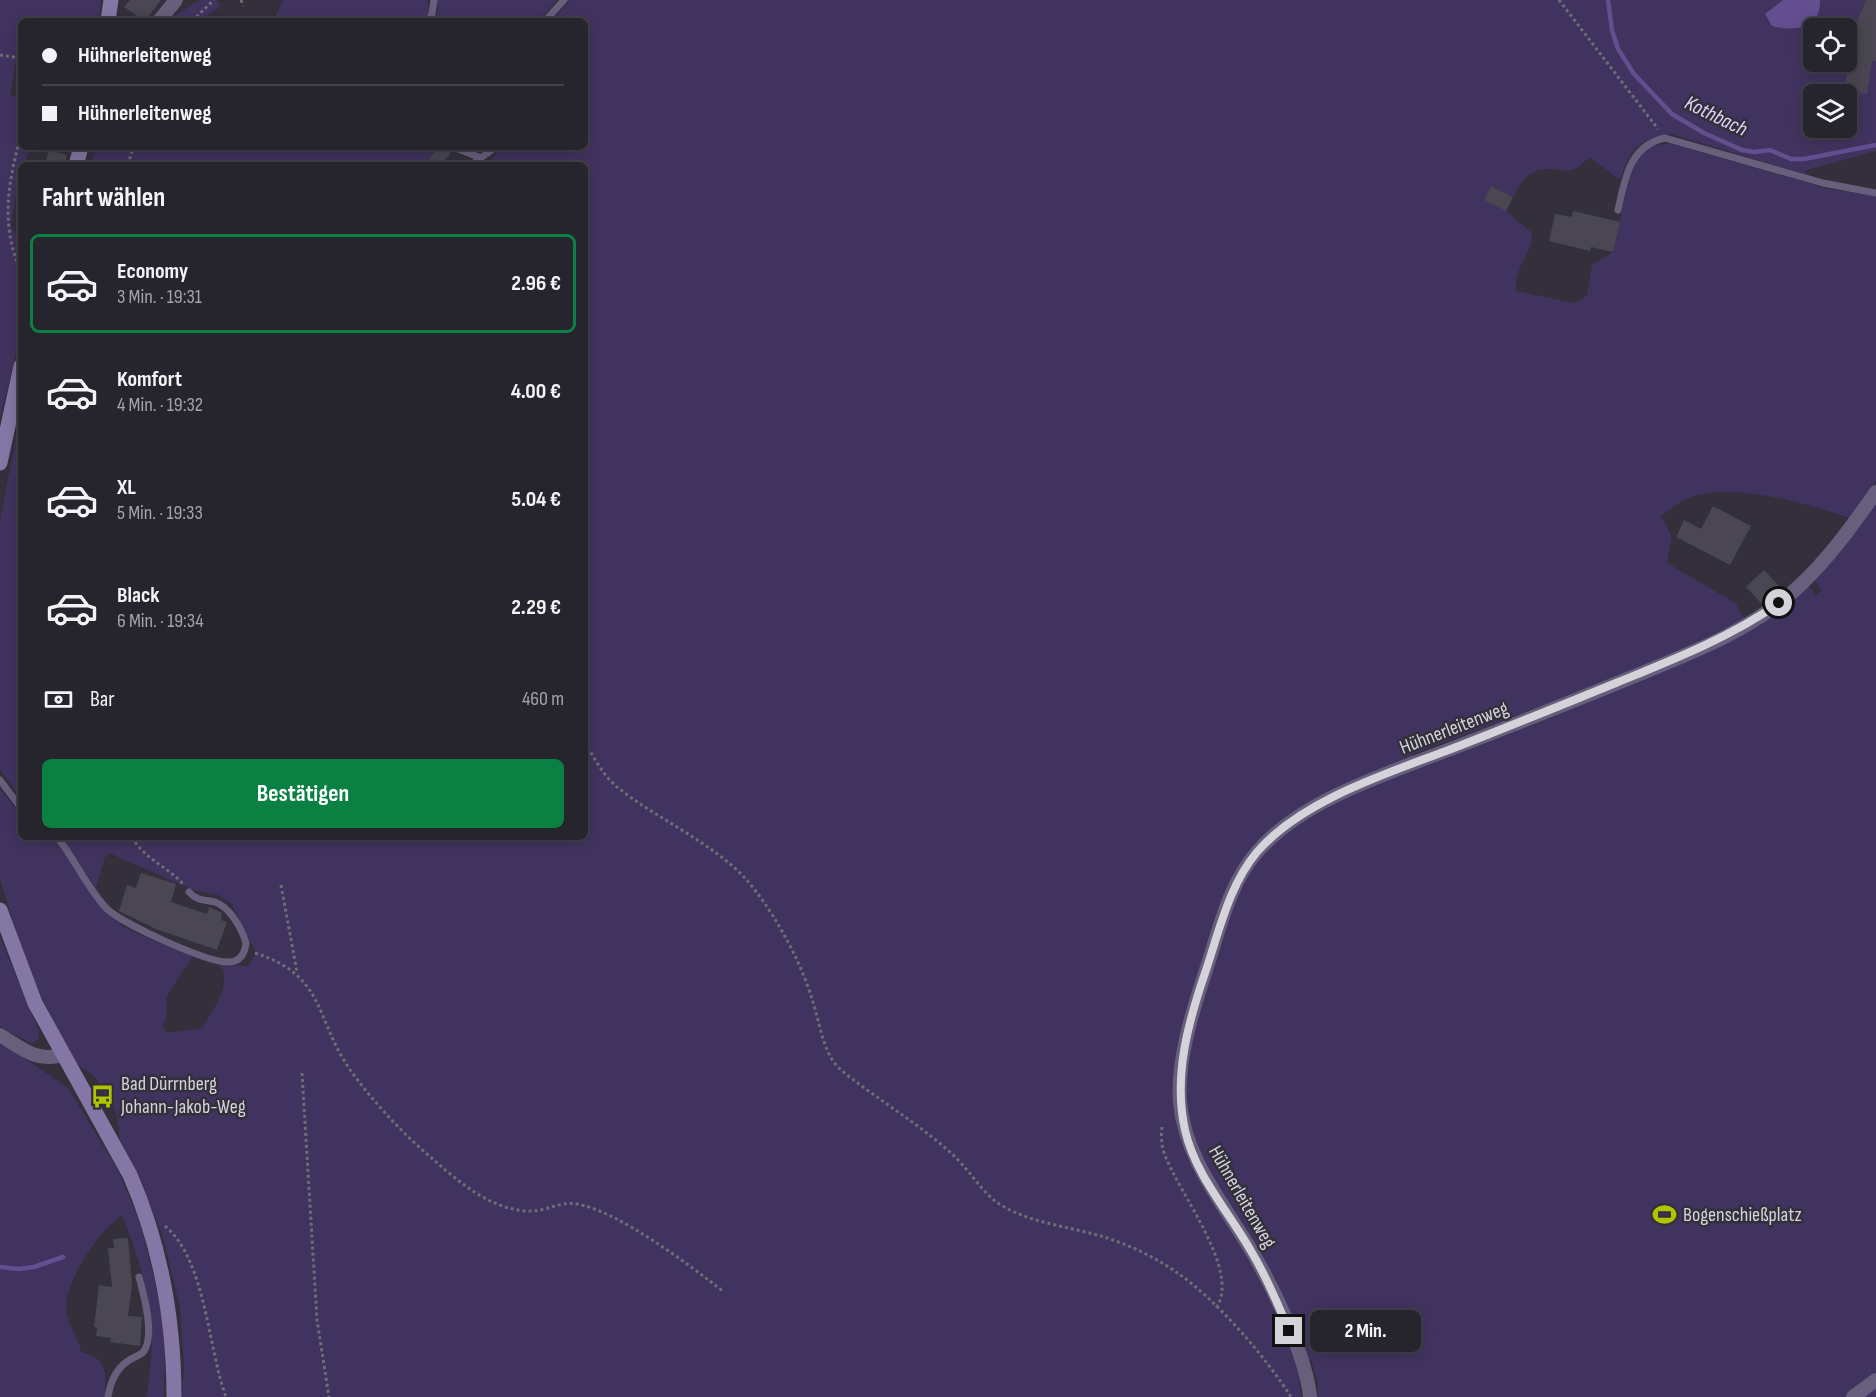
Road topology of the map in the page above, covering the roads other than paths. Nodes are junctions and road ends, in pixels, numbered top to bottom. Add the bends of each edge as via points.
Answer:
1 (111, 0) edge
2 (176, 0) edge
3 (434, 0) edge
4 (564, 0) edge
5 (108, 18) edge
6 (161, 18) edge
7 (430, 18) edge
8 (548, 18) edge
9 (461, 150) edge
10 (492, 150) edge
11 (481, 158) junction
12 (475, 162) edge
13 (1876, 193) edge
14 (1618, 210) dead end
15 (18, 380) edge
16 (0, 462) edge
17 (1876, 492) edge
18 (0, 780) edge
19 (18, 804) edge
20 (59, 840) edge
21 (189, 892) road end
22 (0, 910) edge
23 (0, 1035) edge
24 (62, 1055) junction
25 (139, 1277) dead end
26 (1876, 1380) edge
27 (108, 1397) edge
28 (174, 1397) edge
29 (1310, 1397) edge
30 (1853, 1397) edge

1 - 5 main road
2 - 6 street
3 - 7 lane
4 - 8 lane
9 - 11 lane
10 - 11 lane
11 - 12 lane
13 - 14 lane via 1823,183 1665,138 1647,144 1633,159
15 - 16 main road
17 - 29 street, Hühnerleitenweg via 1808,578 1755,620 1675,660 1336,797 1276,833 1245,867 1196,999 1181,1067 1180,1102 1194,1156 1257,1262 1282,1314 1308,1381
18 - 19 lane
20 - 21 lane via 105,907 127,923 219,961 237,960 245,949 244,937 226,910
22 - 24 main road via 35,1003
23 - 24 street via 38,1058
24 - 28 main road via 130,1175 147,1217 166,1290 174,1346
25 - 27 lane via 147,1318 147,1344 142,1354 122,1366
26 - 30 street

